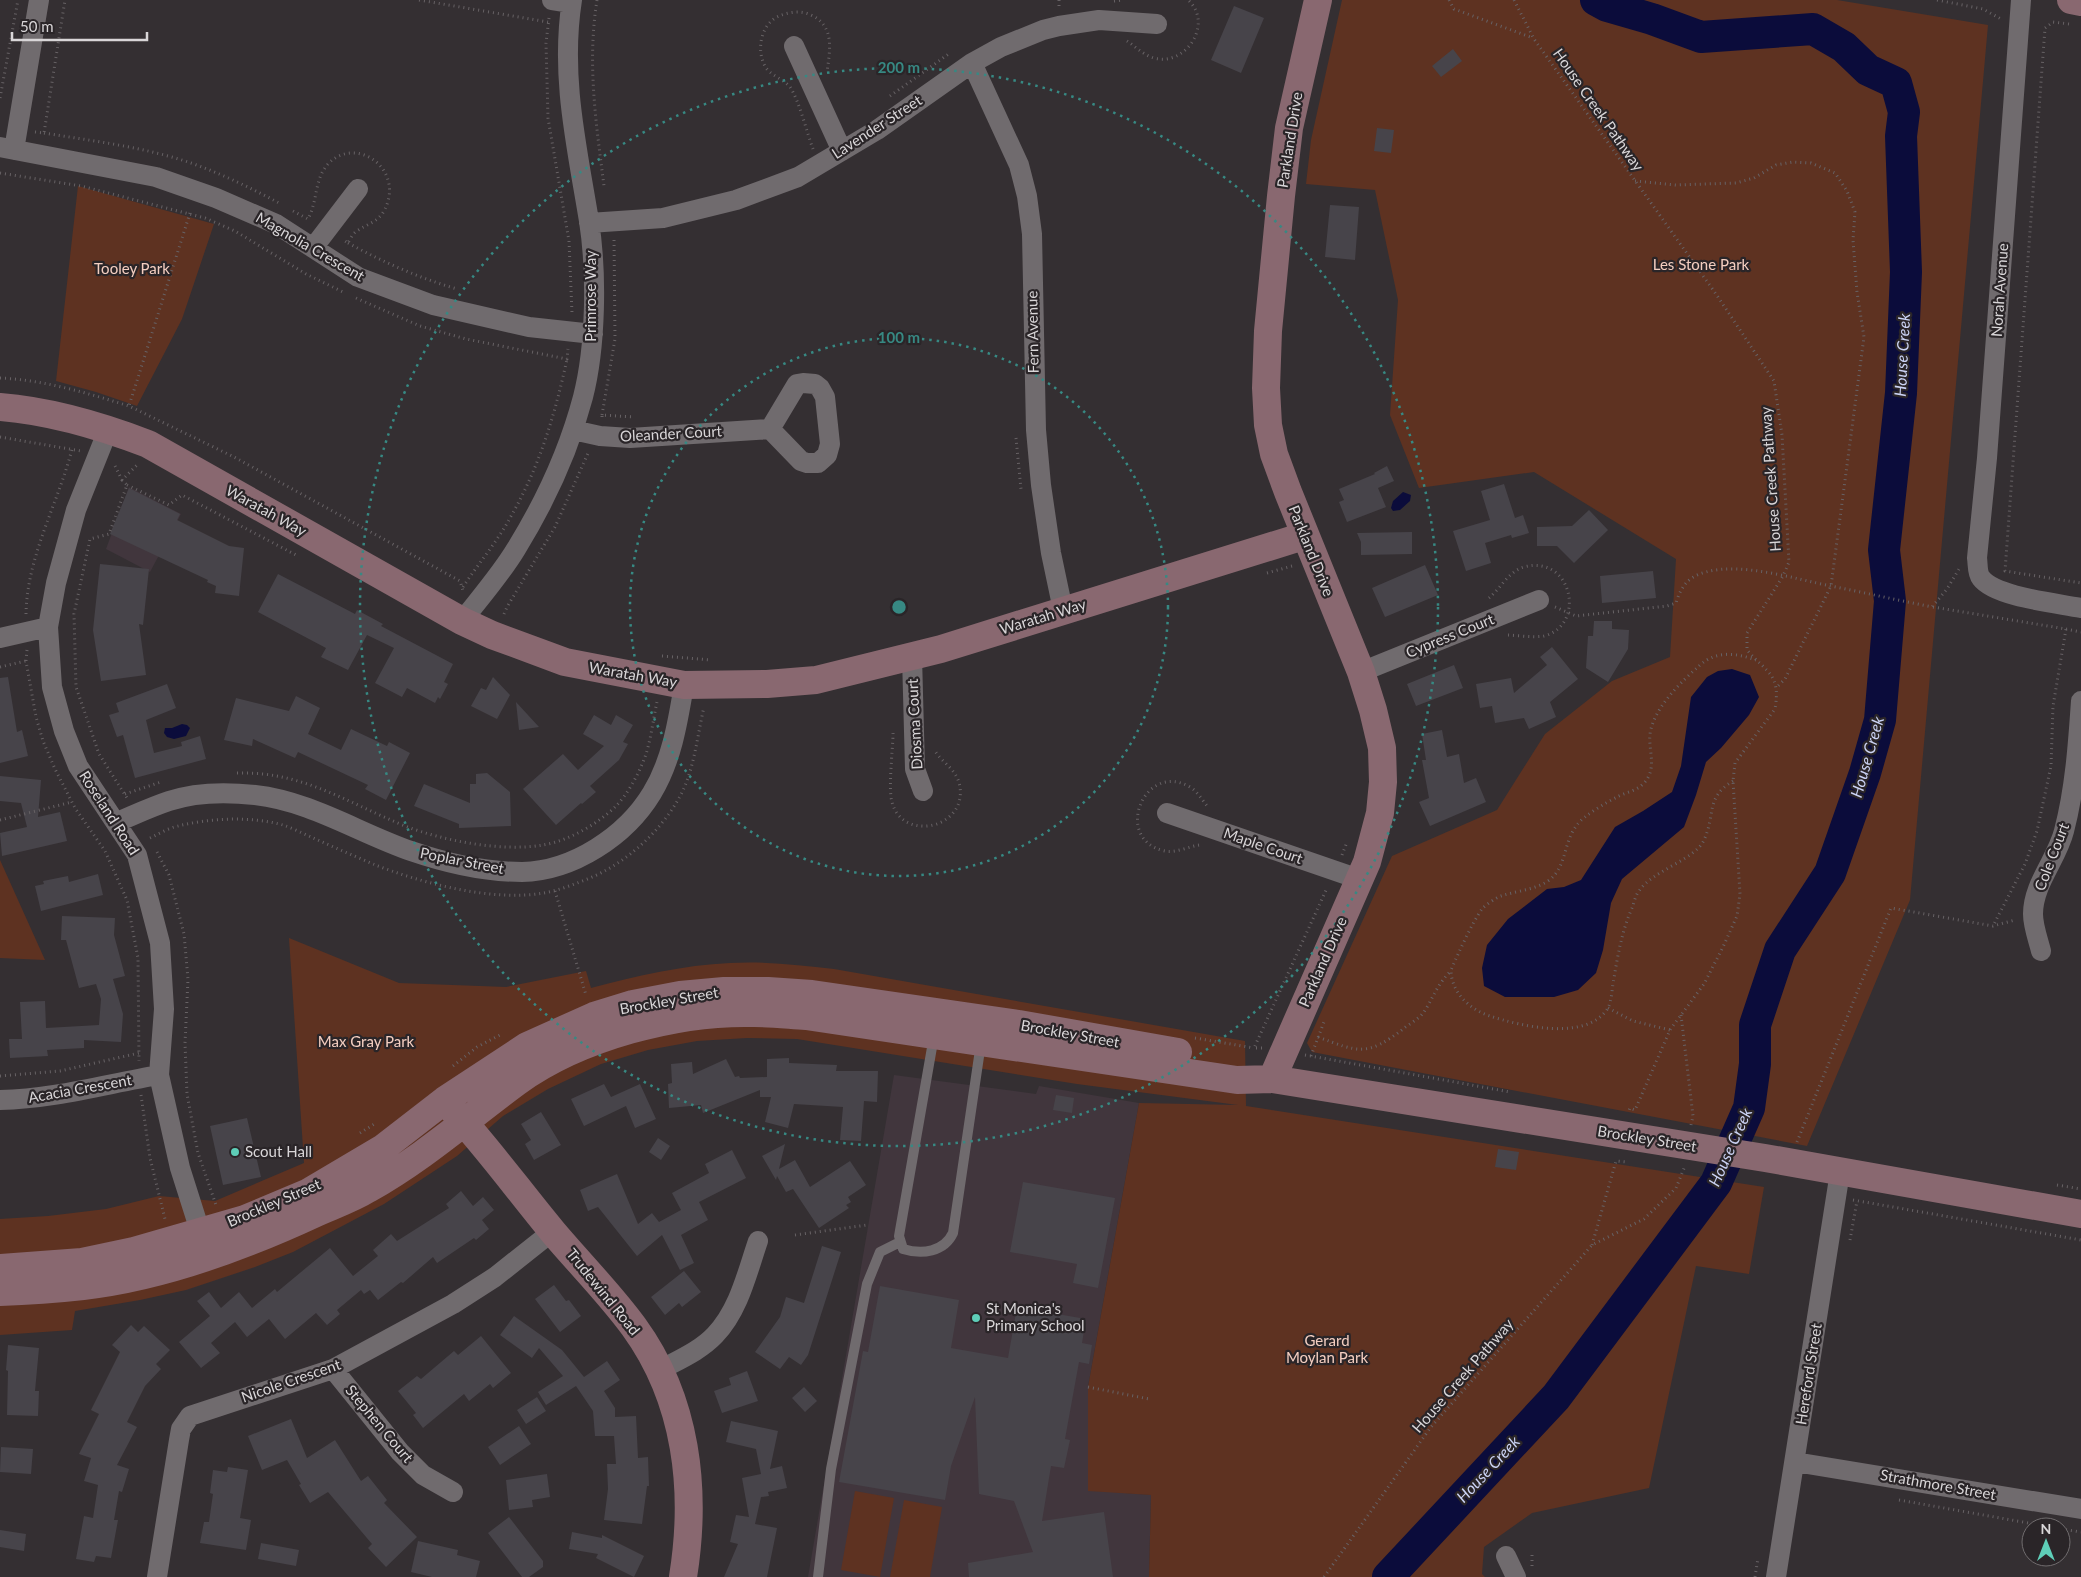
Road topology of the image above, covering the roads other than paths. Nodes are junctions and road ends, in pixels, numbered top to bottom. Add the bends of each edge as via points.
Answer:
1 (39, 0) edge
2 (1318, 0) edge
3 (2021, 0) edge
4 (565, 1) edge
5 (1157, 24) dead end
6 (794, 46) dead end
7 (972, 63) junction
8 (7, 149) edge
9 (842, 151) junction
10 (358, 189) dead end
11 (589, 223) junction
12 (313, 248) junction
13 (593, 334) junction
14 (0, 407) edge
15 (770, 429) dead end
16 (108, 430) junction
17 (572, 430) junction
18 (1304, 536) junction
19 (1539, 600) road end
20 (2081, 608) edge
21 (1063, 610) junction
22 (469, 612) junction
23 (38, 628) junction
24 (0, 638) edge
25 (912, 656) junction
26 (1361, 672) junction
27 (682, 695) junction
28 (2081, 701) edge
29 (923, 791) dead end
30 (1167, 812) dead end
31 (117, 822) junction
32 (1359, 879) junction
33 (2041, 951) dead end
34 (982, 1030) junction
35 (934, 1036) junction
36 (160, 1075) junction
37 (1272, 1079) junction
38 (0, 1100) edge
39 (445, 1100) junction
40 (465, 1123) junction
41 (1838, 1184) junction
42 (2081, 1214) edge
43 (553, 1231) junction
44 (202, 1233) junction
45 (758, 1241) dead end
46 (900, 1242) junction
47 (0, 1268) edge
48 (0, 1292) edge
49 (333, 1369) junction
50 (660, 1370) junction
51 (1795, 1462) junction
52 (454, 1492) dead end
53 (2081, 1509) edge
54 (1506, 1556) dead end
55 (157, 1577) edge
56 (683, 1577) edge
57 (818, 1577) edge
58 (1516, 1577) edge
59 (1776, 1577) edge

1 - 8 street via 17,129
2 - 18 main road, Parkland Drive via 1289,128 1268,331 1266,388 1274,454
3 - 20 street, Norah Avenue via 1979,571 1991,587 2005,593
4 - 11 street, Primrose Way via 569,95
5 - 7 street, Lavender Street via 1099,20 1059,26 1001,47
6 - 9 street
7 - 9 street, Lavender Street via 878,130
7 - 21 street, Fern Avenue via 1019,165 1027,196 1032,234 1036,430 1050,543
8 - 12 street, Magnolia Crescent via 156,177 276,224
9 - 11 street, Lavender Street via 798,176 736,200 663,218
10 - 12 street
11 - 13 street, Primrose Way
12 - 13 street, Magnolia Crescent via 358,277 433,304 529,327
13 - 17 street, Primrose Way via 583,396
14 - 16 main road, Waratah Way via 40,412
15 - 17 street, Oleander Court via 630,438
16 - 22 main road, Waratah Way via 148,444
16 - 23 street, Roseland Road via 76,510
17 - 22 street, Primrose Way via 551,484 516,549
18 - 21 main road, Waratah Way
18 - 26 main road, Parkland Drive
19 - 26 street, Cypress Court
21 - 25 main road, Waratah Way
22 - 27 main road, Waratah Way via 492,636 565,662
23 - 24 street
23 - 31 street, Roseland Road via 64,731 78,766
25 - 27 main road, Waratah Way via 816,680
25 - 29 street, Diosma Court via 915,769
26 - 32 main road, Parkland Drive via 1382,748 1383,782 1380,813
27 - 31 street, Poplar Street via 676,734 666,764 653,792 631,821 589,852 548,868 522,872 450,862 410,850 283,800 255,795 226,793 170,800
28 - 33 street, Cole Court via 2073,790 2064,834 2039,886 2033,915
30 - 32 street, Maple Court
31 - 36 street, Roseland Road via 137,855 160,943 164,1009
32 - 37 main road, Parkland Drive
34 - 35 main road, Brockley Street
34 - 37 main road, Brockley Street via 1237,1080
34 - 39 main road, Brockley Street via 812,994 724,991 633,1004 585,1002 527,1046
34 - 46 lane via 953,1233 949,1242 918,1253 903,1249
35 - 40 main road, Brockley Street via 806,1016 752,1012 670,1020 574,1049 544,1064
35 - 46 lane
36 - 38 street, Acacia Crescent via 23,1100
36 - 44 street, Roseland Road via 180,1168
37 - 41 main road, Brockley Street via 1765,1158
39 - 40 main road, Trudewind Road
39 - 44 main road, Brockley Street via 383,1148 307,1193
40 - 43 main road, Trudewind Road
40 - 44 main road, Brockley Street via 368,1190 266,1236
41 - 42 main road, Brockley Street
41 - 51 street, Hereford Street
43 - 49 street, Nicole Crescent via 495,1277 453,1304
43 - 50 main road, Trudewind Road via 635,1328
44 - 47 main road, Brockley Street via 82,1262
44 - 48 main road, Brockley Street via 155,1272 84,1286
45 - 50 street via 734,1309 723,1326 704,1345
46 - 57 lane via 880,1252 867,1284 831,1469
49 - 52 street, Stephen Court via 400,1452 423,1475
49 - 55 street, Nicole Crescent via 205,1410 187,1420 181,1429 177,1447
50 - 56 main road, Trudewind Road via 675,1404 689,1479 688,1546
51 - 53 street, Strathmore Street
51 - 59 street, Hereford Street
54 - 58 street

